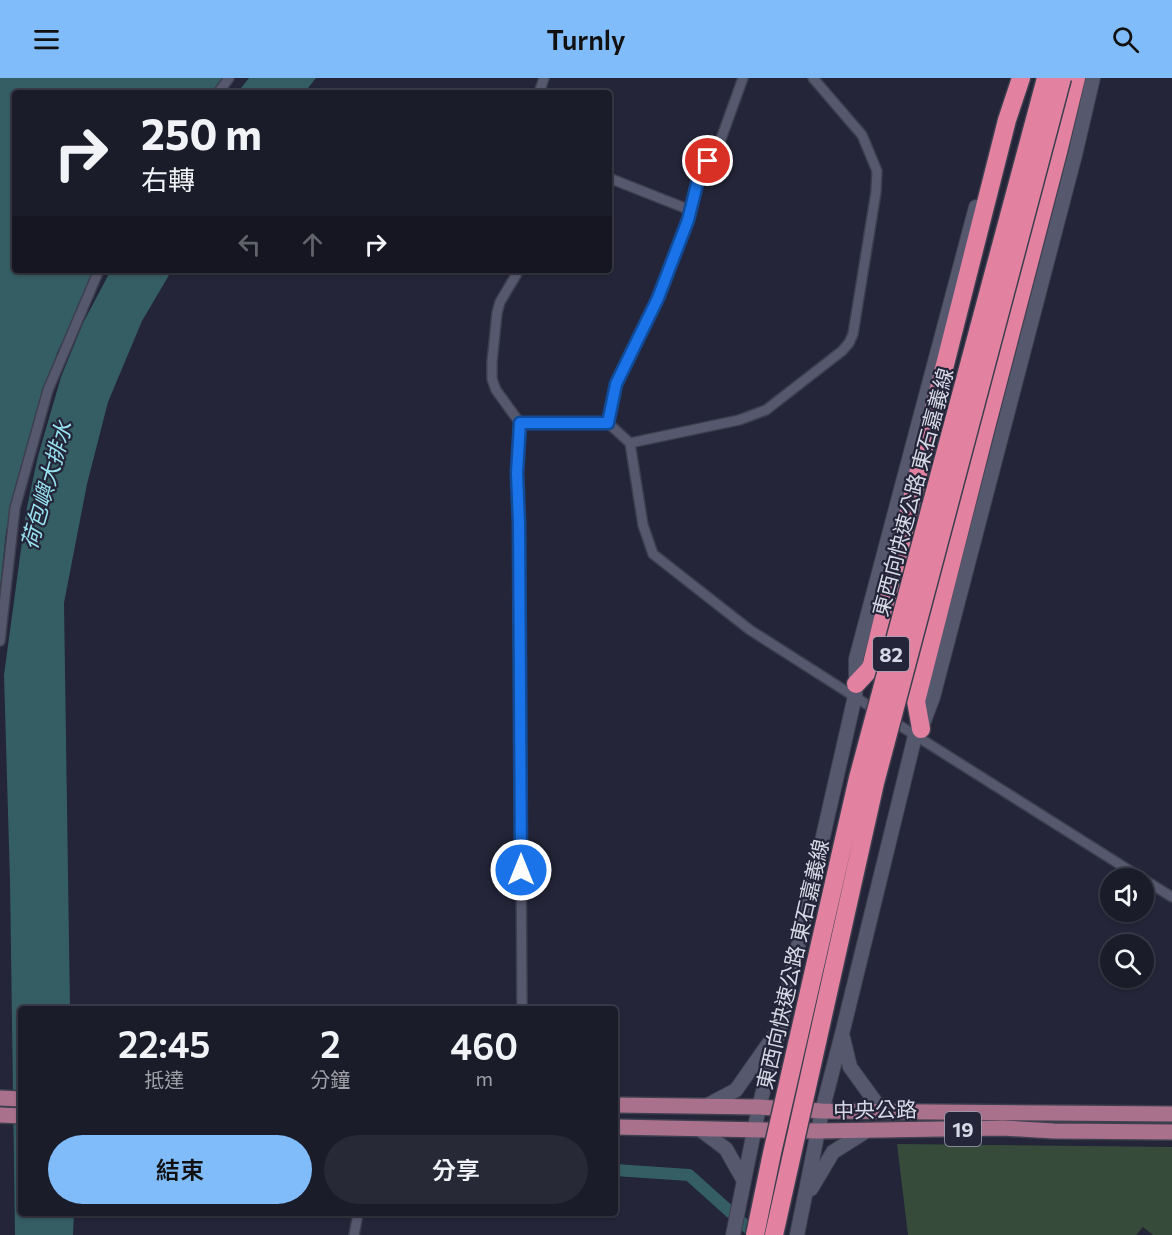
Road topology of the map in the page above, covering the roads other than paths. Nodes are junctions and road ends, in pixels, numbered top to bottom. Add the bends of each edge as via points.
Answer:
1 (743, 78) edge
2 (813, 78) edge
3 (1011, 78) edge
4 (1021, 78) edge
5 (1046, 78) edge
6 (1062, 78) edge
7 (1076, 78) edge
8 (1093, 78) edge
9 (612, 179) edge
10 (690, 210) junction
11 (98, 273) edge
12 (517, 273) edge
13 (520, 423) junction
14 (608, 423) junction
15 (630, 443) junction
16 (0, 641) edge
17 (855, 690) junction
18 (918, 733) junction
19 (1126, 868) edge
20 (1154, 886) edge
21 (1172, 897) edge
22 (522, 1006) edge
23 (779, 1030) junction
24 (842, 1034) junction
25 (618, 1106) edge
26 (706, 1106) junction
27 (759, 1107) junction
28 (822, 1111) junction
29 (882, 1111) junction
30 (1054, 1113) junction
31 (1172, 1114) edge
32 (618, 1127) edge
33 (698, 1128) junction
34 (754, 1130) junction
35 (868, 1130) junction
36 (818, 1131) junction
37 (1054, 1131) junction
38 (1172, 1132) edge
39 (743, 1184) junction
40 (803, 1204) junction
41 (358, 1216) edge
42 (734, 1229) edge
43 (354, 1235) edge
44 (755, 1235) edge
45 (774, 1235) edge
46 (797, 1235) edge

1 - 10 street via 717,150 700,172
2 - 15 street via 862,135 877,171 854,334 842,351 766,411
3 - 17 street via 856,659
4 - 17 highway via 1007,120 871,668
5 - 44 highway, 東西向快速公路 東石嘉義線 / 82, bridge via 858,778
6 - 45 highway, 東西向快速公路 東石嘉義線 / 82, bridge via 875,783
7 - 18 highway via 916,701
8 - 18 street via 933,697
9 - 10 street
10 - 14 street via 658,298 616,384
11 - 16 street via 48,390 15,508
12 - 13 street via 497,313 492,379
13 - 14 street
13 - 22 street via 517,473
14 - 15 street
15 - 17 street via 643,525 654,554 750,630
17 - 18 street
17 - 23 street
18 - 19 street
18 - 24 street
20 - 21 street
23 - 26 street via 736,1090
23 - 27 street
24 - 28 street
24 - 29 street via 850,1067
25 - 26 main road, 中央公路 / 19
26 - 27 main road, 中央公路 / 19
27 - 28 main road, 中央公路 / 19
27 - 34 street
28 - 29 main road, 中央公路 / 19
28 - 36 street
29 - 30 main road, 中央公路 / 19
30 - 31 main road, 中央公路 / 19
30 - 37 main road
32 - 33 main road, 中央公路 / 19
33 - 34 main road, 中央公路 / 19
33 - 39 street via 726,1149
34 - 36 main road, 中央公路 / 19
34 - 39 street
35 - 36 main road, 中央公路 / 19
35 - 37 main road, 中央公路 / 19
35 - 40 street via 833,1152
36 - 40 street
37 - 38 main road, 中央公路 / 19
39 - 42 street
40 - 46 street
41 - 43 street

